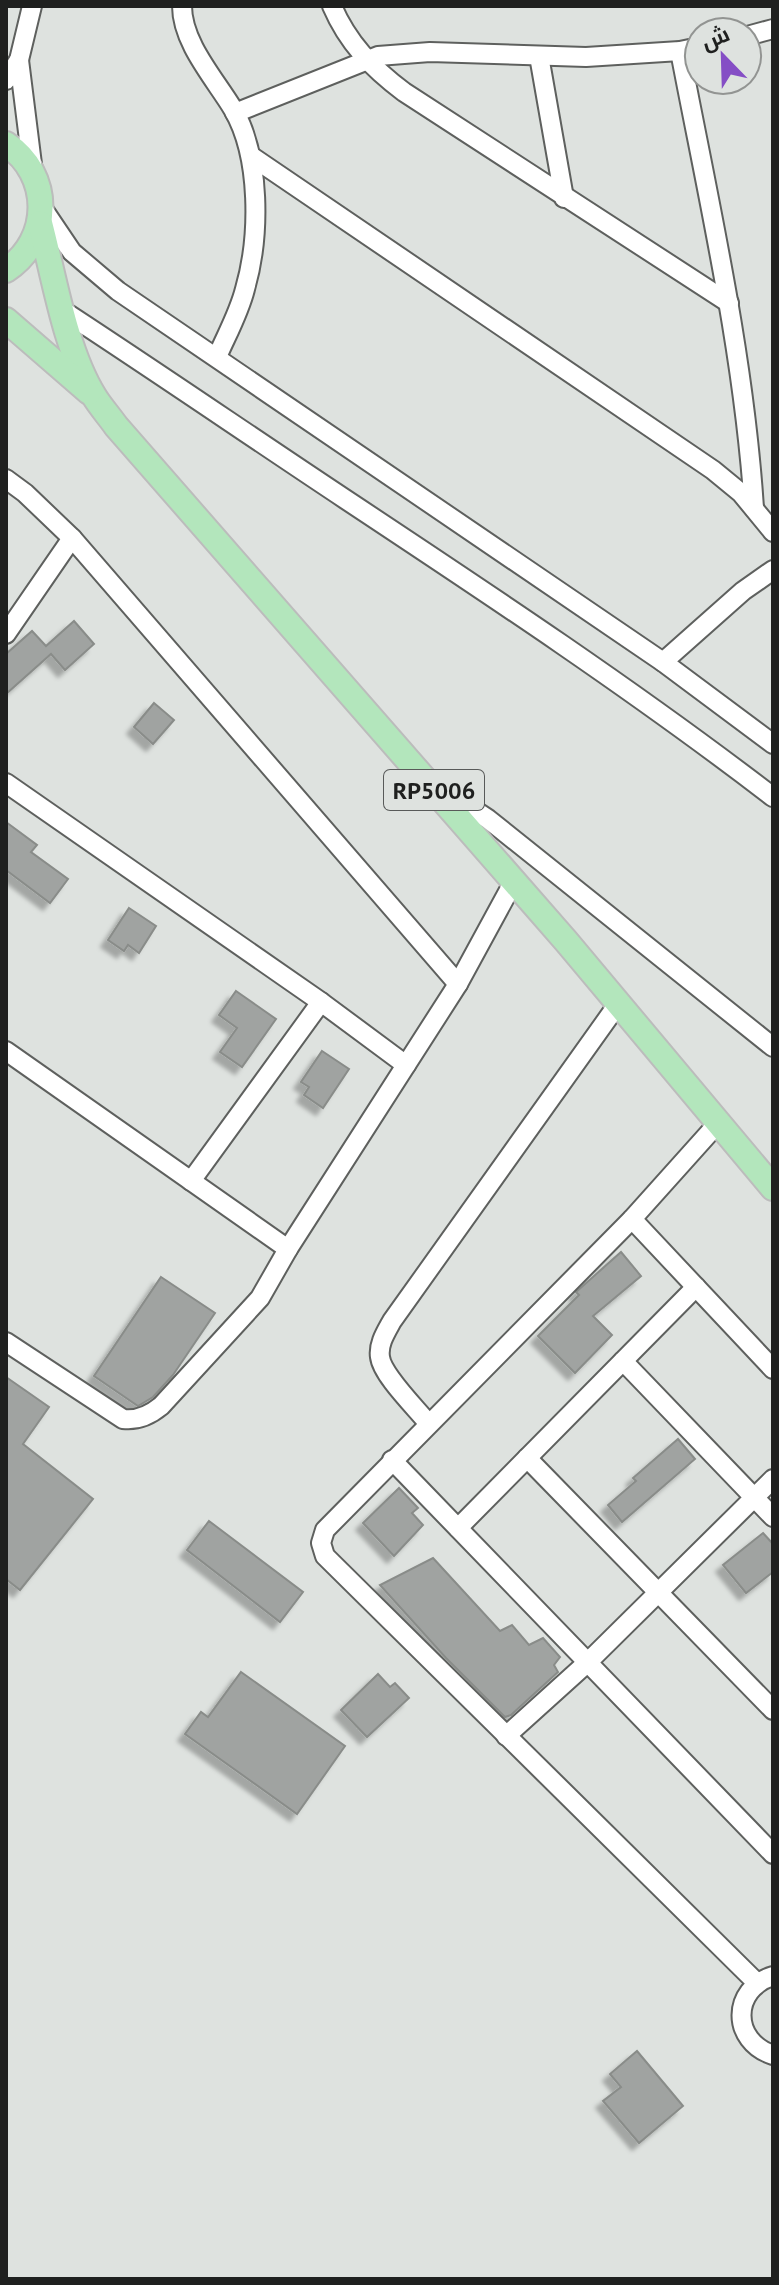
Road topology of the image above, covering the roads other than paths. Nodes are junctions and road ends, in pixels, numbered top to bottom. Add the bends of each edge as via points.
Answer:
1 (32, 6) edge
2 (182, 6) edge
3 (332, 6) edge
4 (683, 50) edge
5 (680, 51) junction
6 (539, 56) junction
7 (19, 60) junction
8 (365, 60) junction
9 (6, 80) edge
10 (235, 113) junction
11 (6, 144) edge
12 (251, 156) junction
13 (33, 172) junction
14 (564, 198) junction
15 (40, 214) junction
16 (6, 270) edge
17 (729, 303) junction
18 (62, 310) junction
19 (6, 320) edge
20 (217, 357) junction
21 (93, 395) junction
22 (6, 479) edge
23 (754, 508) junction
24 (773, 532) edge
25 (72, 538) junction
26 (773, 570) edge
27 (6, 634) edge
28 (663, 662) junction
29 (773, 744) edge
30 (417, 771) junction
31 (9, 791) edge
32 (771, 791) edge
33 (514, 881) junction
34 (458, 984) junction
35 (321, 1002) junction
36 (618, 1004) junction
37 (773, 1047) edge
38 (6, 1051) edge
39 (406, 1065) junction
40 (719, 1122) junction
41 (191, 1181) junction
42 (773, 1188) edge
43 (632, 1219) junction
44 (288, 1249) junction
45 (696, 1287) junction
46 (6, 1342) edge
47 (623, 1361) junction
48 (773, 1369) edge
49 (428, 1423) junction
50 (527, 1458) junction
51 (392, 1460) junction
52 (773, 1479) edge
53 (754, 1498) junction
54 (773, 1517) edge
55 (458, 1528) junction
56 (660, 1591) junction
57 (588, 1662) junction
58 (773, 1710) edge
59 (506, 1736) junction
60 (773, 1854) edge
61 (765, 1979) edge
62 (773, 2055) edge

1 - 7 street
2 - 10 street via 192,42
3 - 8 street
4 - 5 street
5 - 6 street
5 - 17 street
6 - 8 street via 402,53
6 - 14 street
7 - 9 street
7 - 13 street
8 - 10 street
8 - 14 street via 404,92
10 - 12 street
11 - 13 main road
12 - 20 street via 251,259 237,314
12 - 23 street via 713,470
13 - 15 main road, RP5006
14 - 17 street
15 - 16 main road via 29,248
15 - 18 main road, RP5006
15 - 20 street via 88,267
17 - 23 street
18 - 21 main road, RP5006
18 - 32 street
19 - 21 main road, RP5006
20 - 28 street
21 - 30 main road, RP5006
22 - 25 street
23 - 24 street
25 - 27 street
25 - 34 street
26 - 28 street
28 - 29 street
30 - 33 main road, RP5006
30 - 37 street via 488,819
31 - 35 street
33 - 34 street
33 - 36 main road, RP5006
34 - 39 street
35 - 39 street
35 - 41 street
36 - 40 main road, RP5006
36 - 49 street via 382,1340 383,1367
38 - 41 street
39 - 44 street
40 - 42 main road, RP5006
40 - 43 street
41 - 44 street
43 - 45 street
43 - 49 street
44 - 46 street via 247,1316 161,1406 143,1417 123,1419
45 - 47 street
45 - 48 street
47 - 50 street
47 - 53 street
49 - 51 street
50 - 55 street
50 - 56 street
51 - 55 street
51 - 59 street via 325,1530 322,1550
52 - 53 street
53 - 54 street
53 - 56 street
55 - 57 street
56 - 57 street
56 - 58 street
57 - 59 street
57 - 60 street
59 - 61 street
61 - 62 street via 744,2001 742,2022 751,2042

